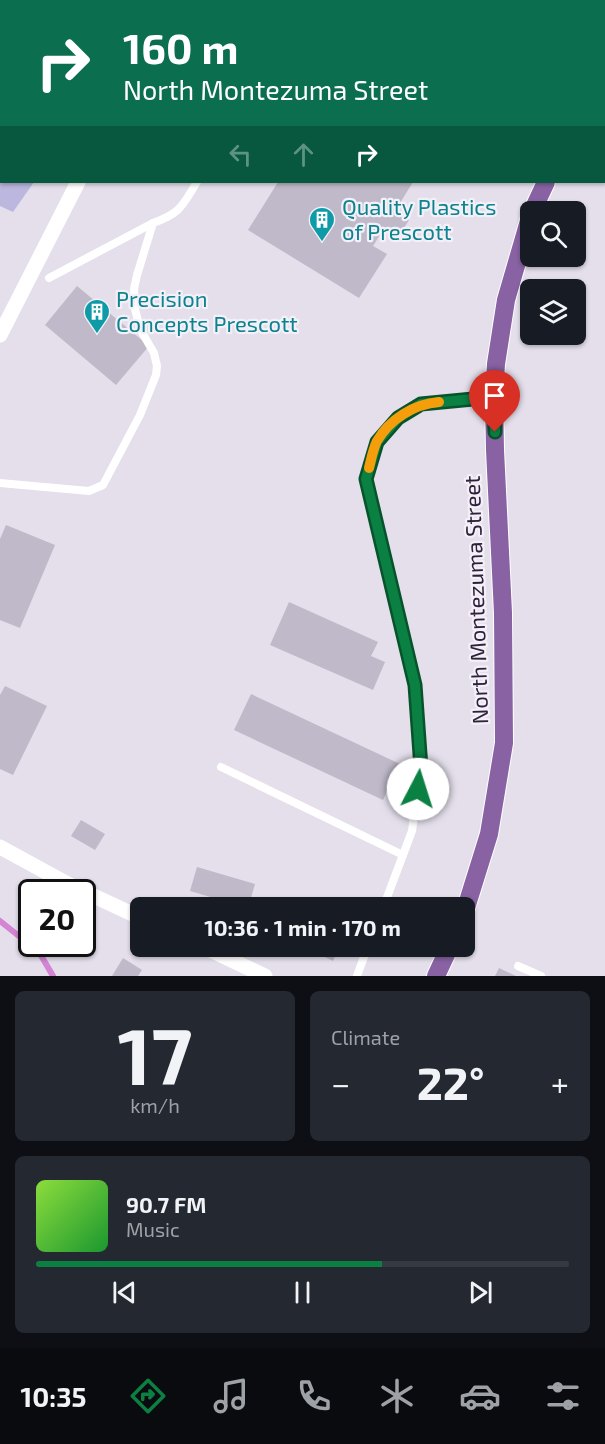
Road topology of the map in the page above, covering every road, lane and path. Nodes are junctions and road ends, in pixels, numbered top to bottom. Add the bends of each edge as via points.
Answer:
1 (77, 183) edge
2 (196, 183) edge
3 (546, 183) edge
4 (537, 201) edge
5 (153, 223) junction
6 (520, 253) edge
7 (49, 278) dead end
8 (0, 335) edge
9 (494, 397) junction
10 (0, 483) edge
11 (221, 767) dead end
12 (0, 847) edge
13 (403, 855) junction
14 (387, 897) edge
15 (469, 897) edge
16 (130, 913) edge
17 (225, 957) edge
18 (364, 957) edge
19 (445, 957) edge
20 (518, 966) dead end
21 (265, 976) edge
22 (357, 976) edge
23 (436, 976) edge
24 (541, 976) edge

1 - 8 street
2 - 5 lane via 171,216
3 - 4 main road, North Montezuma Street
5 - 7 lane
5 - 10 lane via 134,289 140,329 154,353 156,375 103,485 89,491
6 - 9 main road, North Montezuma Street via 506,300
9 - 13 lane via 421,404 398,418 377,442 366,479 415,685 421,768 412,831
9 - 15 main road, North Montezuma Street via 504,743 489,834
11 - 13 lane
12 - 16 street
13 - 14 lane
17 - 21 street
18 - 22 lane
19 - 23 main road
20 - 24 lane

